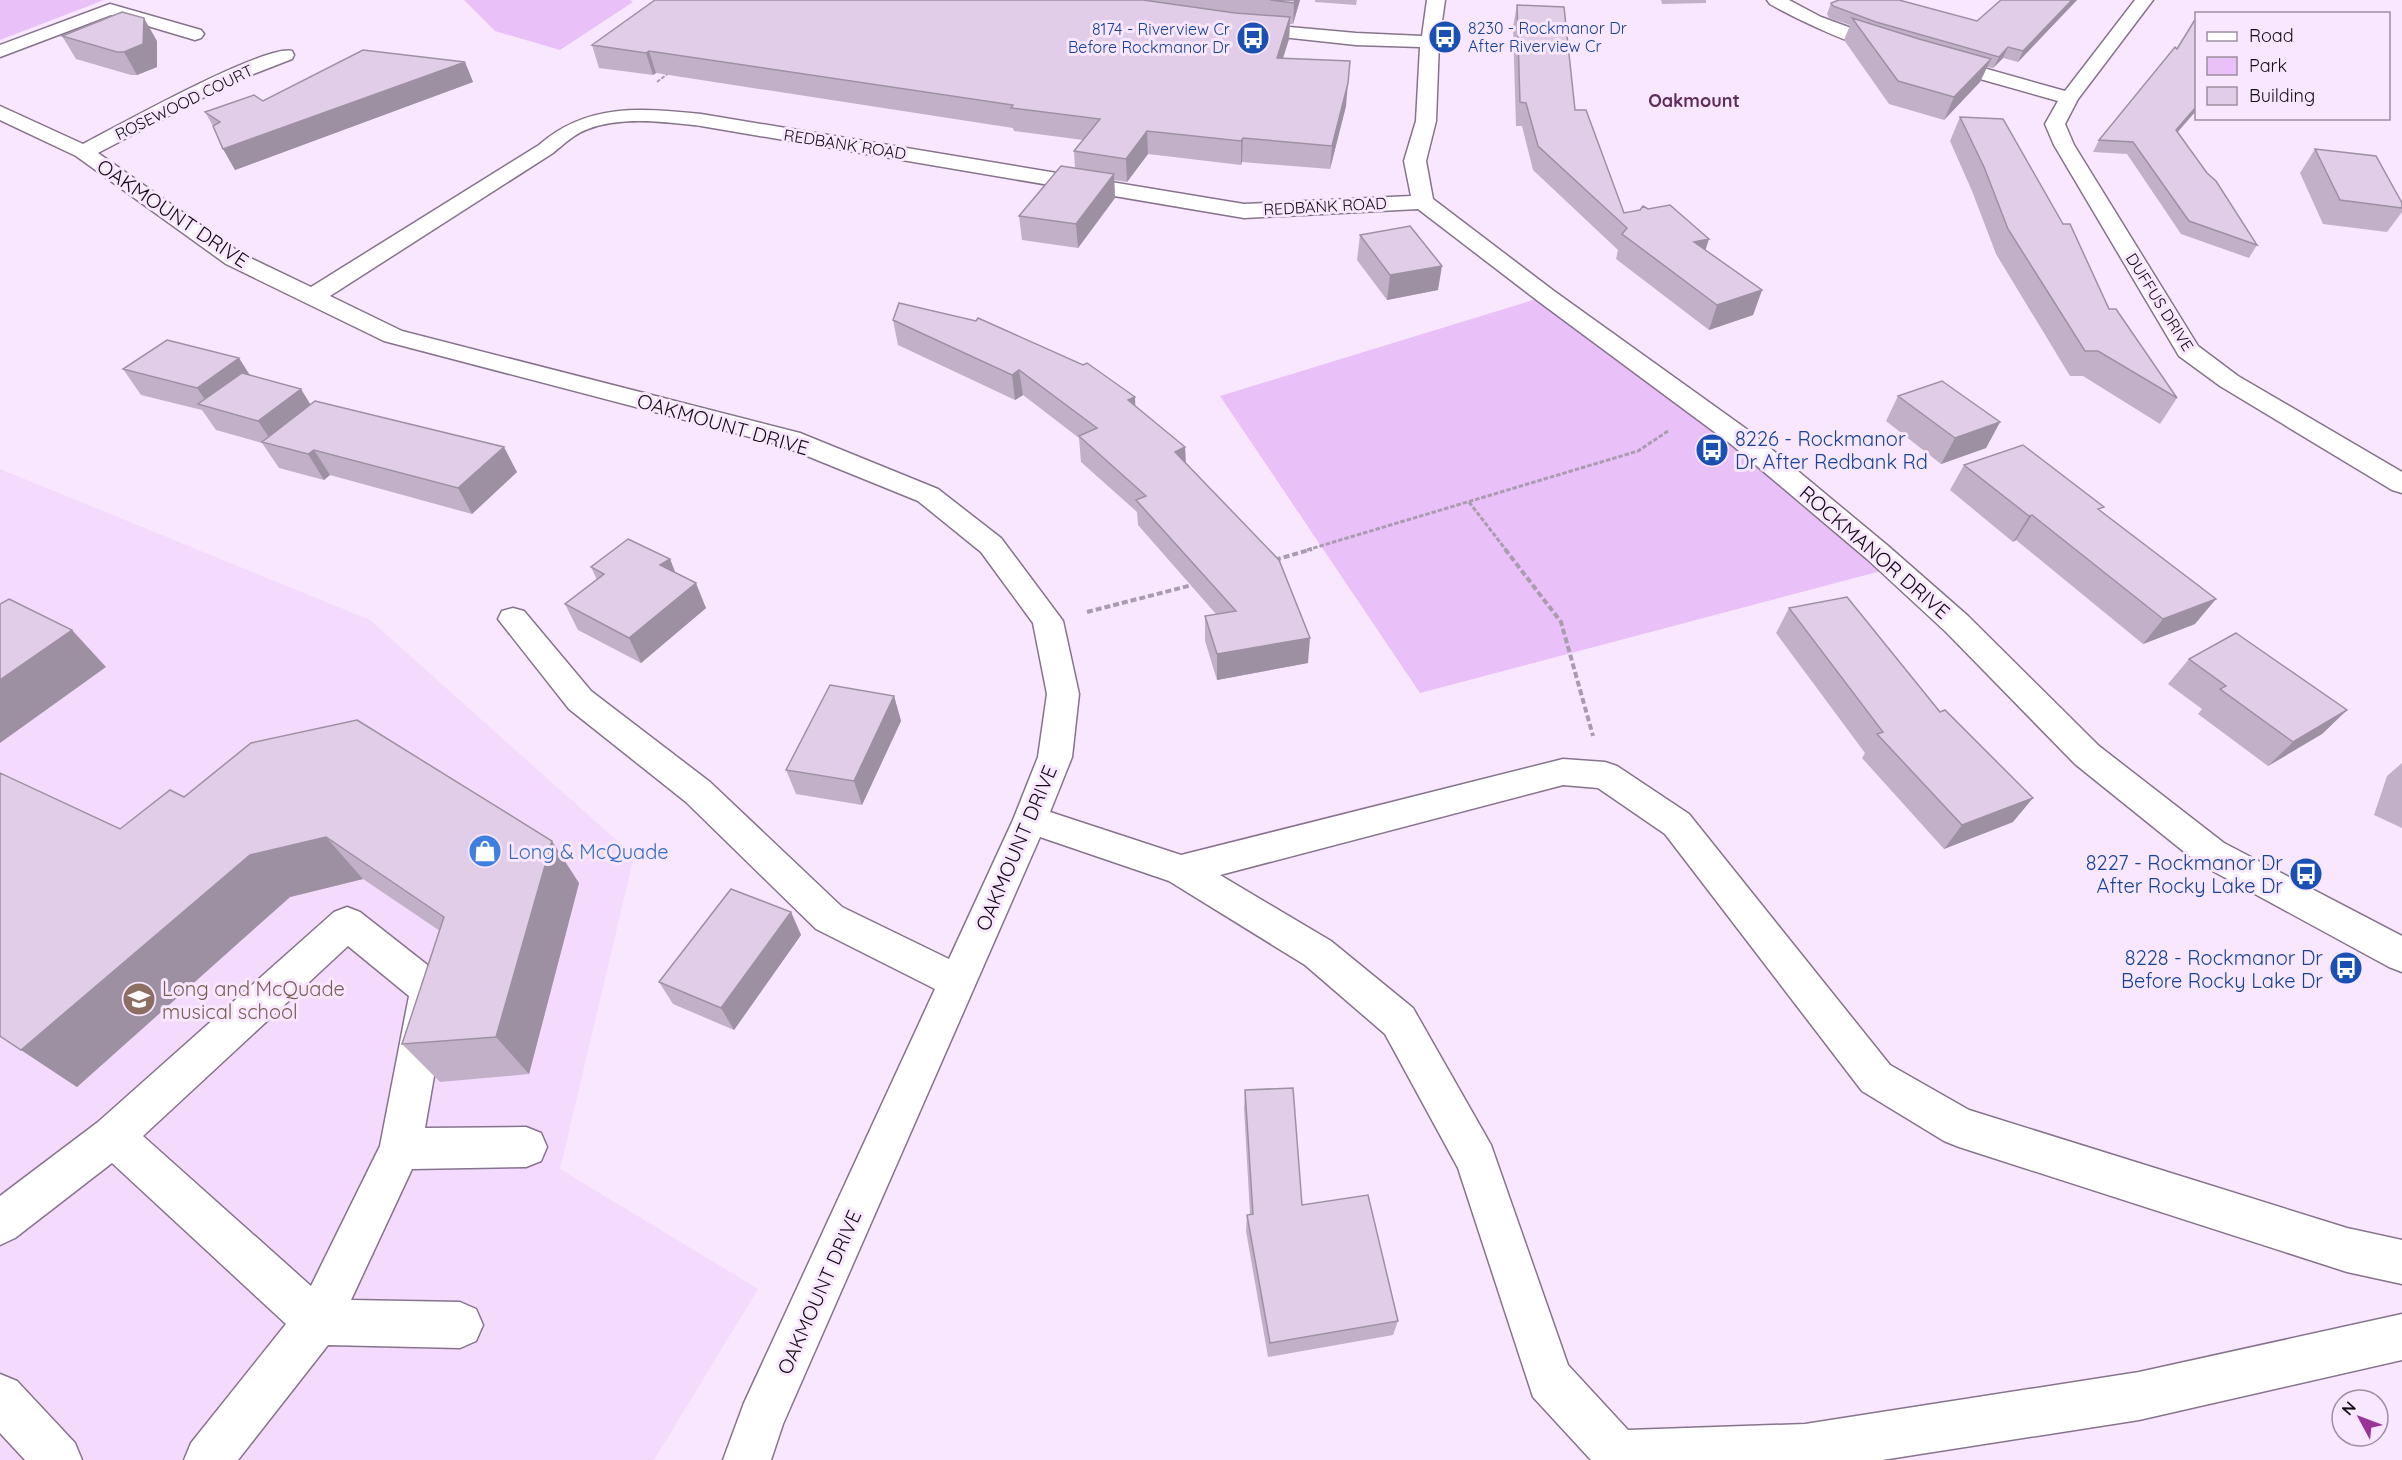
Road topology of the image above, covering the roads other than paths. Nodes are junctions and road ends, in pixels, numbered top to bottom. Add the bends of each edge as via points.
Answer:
1 (1436, 0) edge
2 (1776, 0) edge
3 (2144, 0) edge
4 (1221, 26) edge
5 (195, 34) dead end
6 (1430, 42) junction
7 (0, 51) edge
8 (1904, 52) edge
9 (285, 55) dead end
10 (1925, 58) edge
11 (2069, 98) junction
12 (0, 112) edge
13 (83, 152) junction
14 (1423, 201) junction
15 (314, 296) junction
16 (2402, 484) edge
17 (513, 619) dead end
18 (1030, 820) junction
19 (1181, 870) junction
20 (2402, 955) edge
21 (958, 982) junction
22 (113, 1136) junction
23 (526, 1147) dead end
24 (400, 1149) junction
25 (0, 1223) edge
26 (2402, 1262) edge
27 (317, 1322) junction
28 (460, 1325) dead end
29 (2402, 1337) edge
30 (5, 1413) edge
31 (58, 1460) edge
32 (208, 1460) edge
33 (747, 1460) edge

1 - 6 street
2 - 8 street via 1815,21
3 - 11 street, DUFFUS DRIVE
4 - 6 street
5 - 7 street via 110,9
6 - 14 street via 1426,121 1415,160
9 - 13 street, ROSEWOOD COURT via 226,78
10 - 11 street
11 - 16 street, DUFFUS DRIVE via 2055,124 2064,145 2188,351 2229,381
12 - 13 street, OAKMOUNT DRIVE
13 - 15 street, OAKMOUNT DRIVE via 234,259
14 - 15 street, REDBANK ROAD via 1244,211 701,120 615,117 569,130
14 - 20 street, ROCKMANOR DRIVE via 1742,439 1957,624 2087,755 2211,853
15 - 18 street, OAKMOUNT DRIVE via 393,336 790,440 928,495 991,545 1048,621 1063,694 1055,757
17 - 21 street via 580,700 698,792 829,918
18 - 19 street
18 - 21 street, OAKMOUNT DRIVE
19 - 26 street via 1563,772 1605,775 1677,824 1876,1078 1959,1127 2347,1250
19 - 29 street via 1318,953 1399,1021 1476,1160 1550,1380 1618,1454 1805,1448 2139,1396
21 - 33 street, OAKMOUNT DRIVE via 761,1420
22 - 24 street via 347,923 430,990
22 - 25 street
22 - 27 street
23 - 24 street
24 - 27 street
27 - 28 street
27 - 32 street
30 - 31 street

